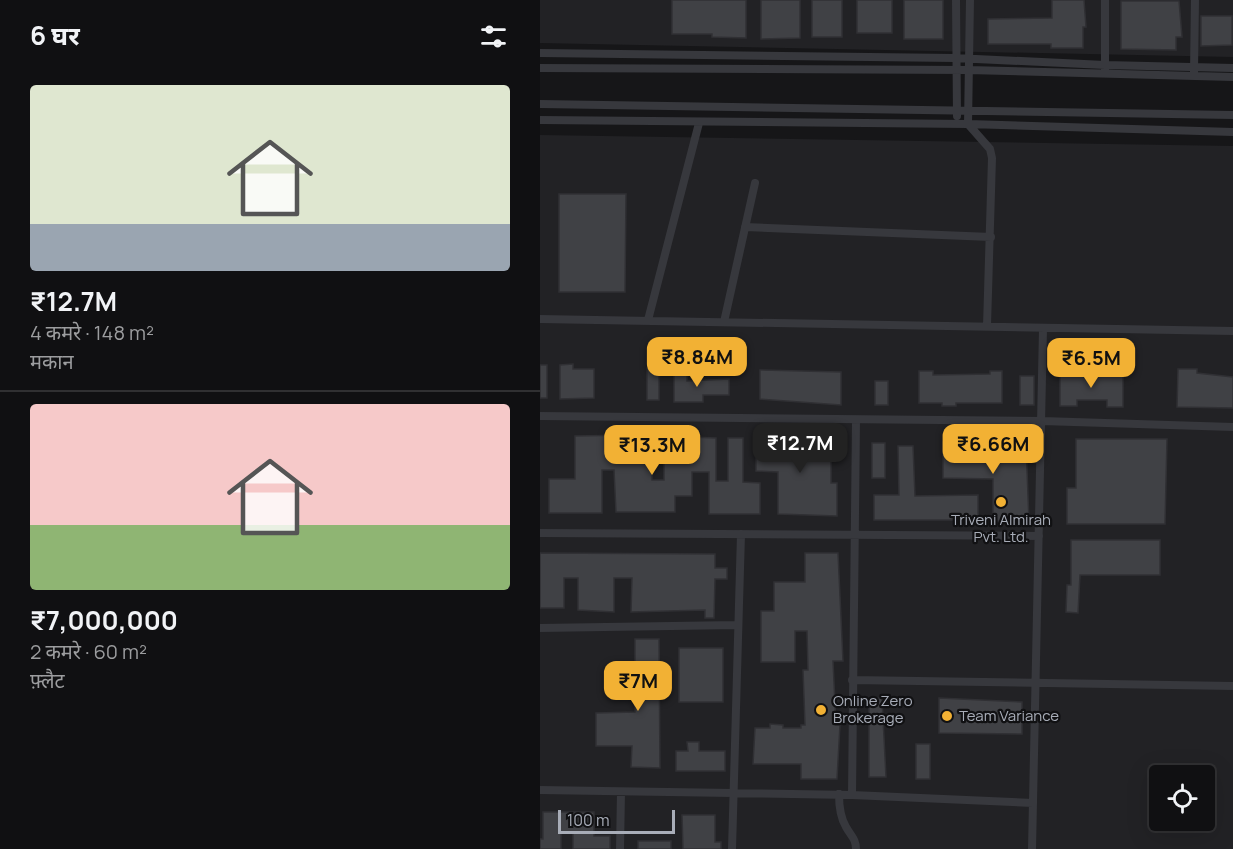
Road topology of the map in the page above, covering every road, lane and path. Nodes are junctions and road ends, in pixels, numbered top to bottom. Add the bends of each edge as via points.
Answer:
1 (956, 0) edge
2 (970, 0) edge
3 (1105, 0) edge
4 (1195, 0) edge
5 (540, 53) edge
6 (955, 58) junction
7 (969, 58) junction
8 (1105, 65) junction
9 (1194, 67) junction
10 (540, 68) edge
11 (1233, 68) edge
12 (968, 70) junction
13 (955, 71) junction
14 (1104, 75) junction
15 (1194, 77) junction
16 (1233, 77) edge
17 (540, 104) edge
18 (957, 111) junction
19 (967, 111) junction
20 (1233, 115) edge
21 (540, 120) edge
22 (699, 123) junction
23 (957, 124) junction
24 (968, 124) junction
25 (1233, 132) edge
26 (755, 183) dead end
27 (745, 227) junction
28 (991, 237) junction
29 (540, 319) edge
30 (648, 320) junction
31 (724, 322) junction
32 (987, 326) junction
33 (1043, 329) junction
34 (1233, 331) edge
35 (540, 416) edge
36 (856, 420) junction
37 (1042, 421) junction
38 (1233, 427) edge
39 (540, 533) edge
40 (741, 534) junction
41 (855, 535) junction
42 (1039, 536) junction
43 (737, 624) junction
44 (540, 628) edge
45 (852, 680) junction
46 (1035, 684) junction
47 (1233, 686) edge
48 (540, 790) edge
49 (621, 792) junction
50 (732, 793) junction
51 (839, 794) junction
52 (852, 795) junction
53 (1033, 802) junction
54 (620, 849) edge
55 (732, 849) edge
56 (856, 849) edge
57 (1032, 849) edge

1 - 6 street
2 - 7 street
3 - 8 street
4 - 9 street
5 - 6 street
6 - 7 street
6 - 13 street
7 - 8 street
7 - 12 street
8 - 9 street
8 - 14 street
9 - 11 street
9 - 15 street
10 - 13 street
12 - 13 street
12 - 14 street
12 - 19 street
13 - 18 street
14 - 15 street
15 - 16 street
17 - 18 street
18 - 19 street
18 - 23 street
19 - 20 street
19 - 24 street
21 - 22 street
22 - 23 street
22 - 30 street
23 - 24 street
24 - 25 street
24 - 28 street via 991,151
26 - 27 street
27 - 28 street
27 - 31 street
28 - 32 street
29 - 30 street
30 - 31 street
31 - 32 street
32 - 33 street
33 - 34 street
33 - 37 street
35 - 36 street
36 - 37 street
36 - 41 street
37 - 38 street
37 - 42 street
39 - 40 street
40 - 41 street
40 - 43 street
41 - 42 street
41 - 45 street
42 - 46 street
43 - 44 street
43 - 50 street
45 - 46 street
45 - 52 street
46 - 47 street
46 - 53 street
48 - 49 street
49 - 50 street
49 - 54 street
50 - 51 street
50 - 55 street
51 - 52 street
51 - 56 street via 839,811 856,840
52 - 53 street
53 - 57 street

